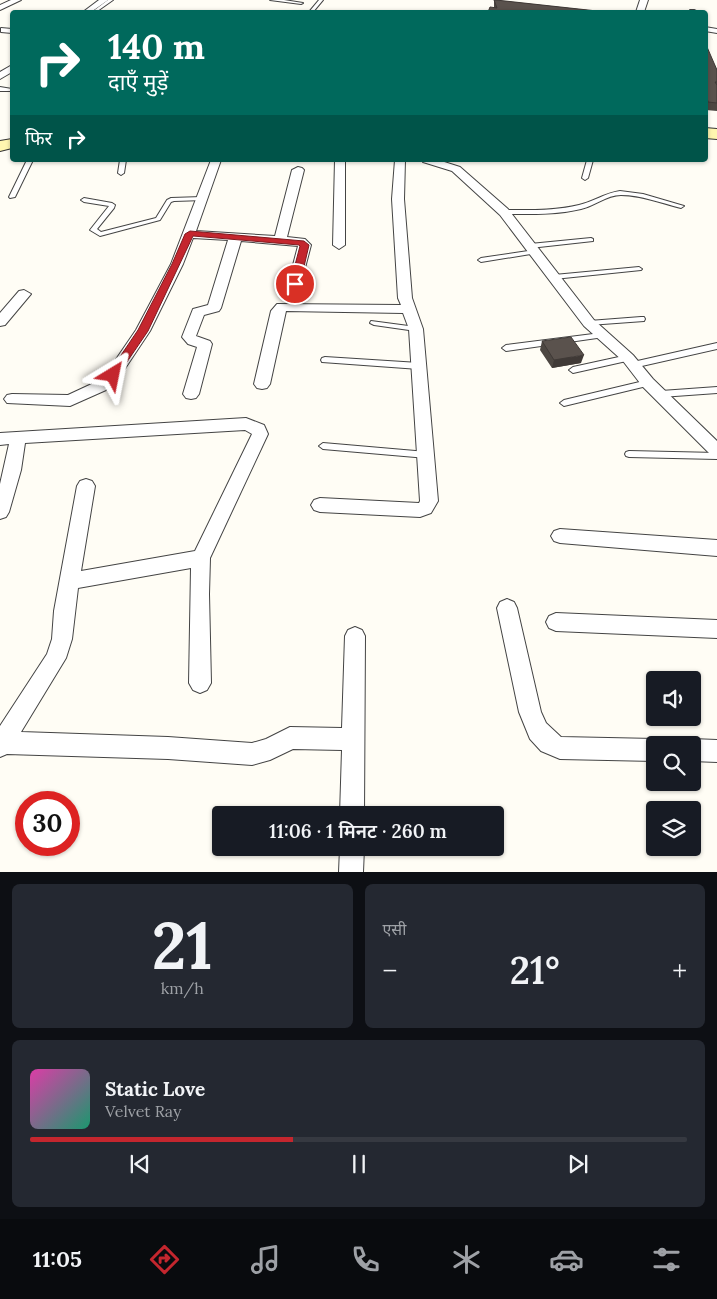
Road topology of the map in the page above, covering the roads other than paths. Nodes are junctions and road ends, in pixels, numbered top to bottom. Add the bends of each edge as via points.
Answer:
1 (17, 0) edge
2 (104, 0) edge
3 (111, 0) edge
4 (272, 0) edge
5 (321, 0) edge
6 (303, 2) edge
7 (0, 8) edge
8 (90, 10) edge
9 (97, 10) edge
10 (313, 10) edge
11 (29, 162) edge
12 (123, 162) edge
13 (215, 162) edge
14 (340, 162) edge
15 (401, 162) edge
16 (433, 162) edge
17 (589, 162) edge
18 (298, 170) dead end
19 (121, 173) dead end
20 (585, 178) dead end
21 (12, 197) dead end
22 (202, 199) junction
23 (84, 200) dead end
24 (681, 206) dead end
25 (504, 212) junction
26 (190, 234) junction
27 (236, 236) junction
28 (280, 240) junction
29 (591, 240) dead end
30 (339, 245) dead end
31 (532, 249) junction
32 (481, 260) dead end
33 (639, 269) dead end
34 (554, 277) junction
35 (295, 284) dead end
36 (24, 294) dead end
37 (409, 309) junction
38 (641, 319) dead end
39 (0, 322) edge
40 (374, 323) dead end
41 (589, 323) junction
42 (416, 329) junction
43 (601, 335) junction
44 (717, 346) edge
45 (506, 348) dead end
46 (325, 360) dead end
47 (630, 361) junction
48 (419, 366) junction
49 (573, 370) dead end
50 (648, 382) junction
51 (262, 384) dead end
52 (717, 390) edge
53 (191, 394) dead end
54 (661, 394) junction
55 (12, 399) dead end
56 (564, 403) dead end
57 (18, 438) junction
58 (0, 439) edge
59 (323, 446) dead end
60 (717, 451) edge
61 (629, 454) dead end
62 (427, 455) junction
63 (717, 456) edge
64 (86, 486) dead end
65 (320, 505) dead end
66 (0, 512) edge
67 (560, 536) dead end
68 (717, 548) edge
69 (201, 558) junction
70 (70, 582) junction
71 (507, 608) dead end
72 (556, 622) dead end
73 (717, 629) edge
74 (355, 636) dead end
75 (200, 683) dead end
76 (354, 740) junction
77 (1, 744) edge
78 (646, 750) edge
79 (701, 750) edge
80 (717, 751) edge
81 (352, 806) edge
82 (352, 856) edge
83 (351, 872) edge

1 - 7 street
2 - 8 street
3 - 9 lane
4 - 6 lane
5 - 10 lane
11 - 21 lane
12 - 19 lane
13 - 22 street
14 - 30 street
15 - 37 street via 398,200 405,298
16 - 25 street via 456,169
17 - 20 lane
18 - 28 street
22 - 23 lane via 173,199 168,201 158,219 100,234 93,230 112,205
22 - 26 street
24 - 25 lane via 622,193 574,208
25 - 31 street
26 - 27 street
26 - 55 street via 143,331 113,375 101,386 70,401
27 - 28 street
27 - 53 street via 214,308 198,312 189,337 205,344
28 - 35 street via 305,245
29 - 31 lane
31 - 32 lane
31 - 34 street
33 - 34 lane
34 - 41 street
36 - 39 street
37 - 42 street
37 - 51 street via 282,307 278,311
38 - 41 lane
40 - 42 lane
41 - 43 street
42 - 48 street
43 - 45 lane
43 - 47 street
44 - 47 lane
46 - 48 lane
47 - 49 lane
47 - 50 street
48 - 62 street
50 - 54 street
50 - 56 lane
52 - 54 lane
54 - 60 street
57 - 58 street
57 - 66 street via 13,470
57 - 69 street via 246,424 258,429 260,434
59 - 62 lane
61 - 63 lane
62 - 65 street via 429,501 425,508
64 - 70 street
67 - 68 street
69 - 70 street
69 - 75 street via 198,594
70 - 77 street via 56,658
71 - 78 street via 530,712 538,731 548,743 560,748
72 - 73 street
74 - 76 street
76 - 77 street via 297,736 252,754 168,748
76 - 81 street
79 - 80 street
82 - 83 street

